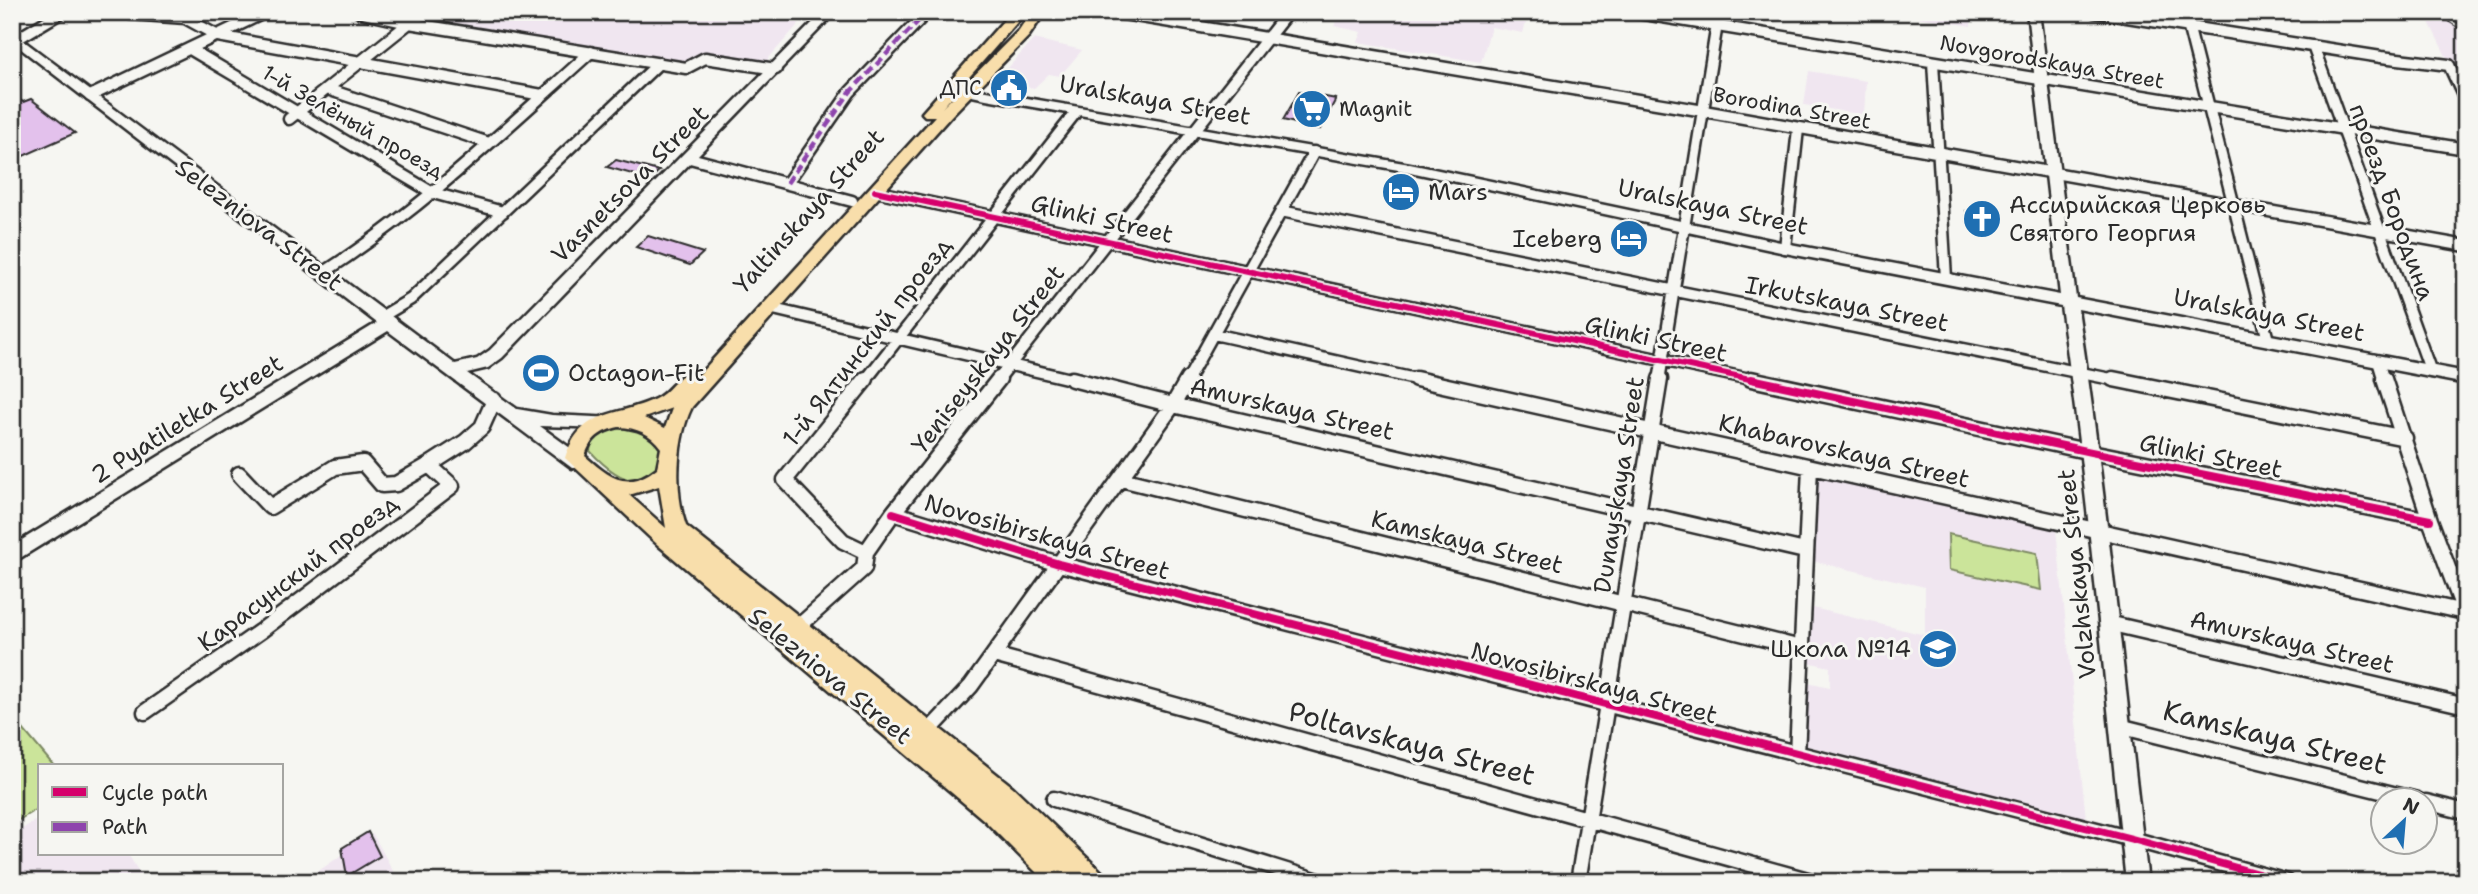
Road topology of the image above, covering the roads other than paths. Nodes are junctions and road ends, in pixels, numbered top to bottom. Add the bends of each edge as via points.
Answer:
1 (62, 12) edge
2 (266, 12) edge
3 (359, 12) edge
4 (424, 12) edge
5 (830, 12) edge
6 (926, 12) edge
7 (1019, 12) edge
8 (1038, 12) edge
9 (1111, 12) edge
10 (1288, 12) edge
11 (1632, 12) edge
12 (1719, 12) edge
13 (2033, 12) edge
14 (2095, 12) edge
15 (130, 14) dead end
16 (189, 15) edge
17 (409, 23) junction
18 (2188, 25) junction
19 (1717, 26) junction
20 (218, 36) junction
21 (15, 38) edge
22 (1268, 38) junction
23 (2313, 46) junction
24 (190, 49) junction
25 (591, 52) junction
26 (362, 62) junction
27 (1933, 62) junction
28 (659, 63) junction
29 (2449, 65) joint
30 (776, 69) junction
31 (2040, 79) junction
32 (965, 84) junction
33 (327, 89) junction
34 (542, 95) junction
35 (90, 96) junction
36 (2466, 102) edge
37 (2211, 108) junction
38 (1076, 111) junction
39 (1704, 111) junction
40 (293, 115) junction
41 (1798, 129) junction
42 (2343, 130) junction
43 (1194, 133) junction
44 (489, 143) junction
45 (2466, 149) edge
46 (1314, 152) junction
47 (1939, 154) junction
48 (690, 158) junction
49 (2053, 175) junction
50 (787, 183) junction
51 (875, 191) junction
52 (433, 193) junction
53 (852, 201) junction
54 (2233, 206) junction
55 (503, 212) junction
56 (1281, 212) junction
57 (993, 215) junction
58 (1685, 227) junction
59 (2380, 231) junction
60 (1107, 241) junction
61 (2466, 246) edge
62 (1785, 248) junction
63 (1249, 271) junction
64 (323, 273) junction
65 (1946, 278) junction
66 (1674, 290) junction
67 (2069, 301) junction
68 (769, 308) junction
69 (384, 320) junction
70 (1214, 334) junction
71 (900, 340) junction
72 (2268, 340) junction
73 (1663, 360) junction
74 (2378, 361) junction
75 (1010, 363) junction
76 (453, 370) junction
77 (2431, 372) junction
78 (2080, 373) junction
79 (2466, 378) edge
80 (494, 400) junction
81 (1173, 405) junction
82 (509, 411) junction
83 (614, 421) junction
84 (1651, 432) junction
85 (2405, 438) junction
86 (2091, 452) junction
87 (671, 458) junction
88 (429, 465) junction
89 (1811, 467) junction
90 (592, 473) junction
91 (239, 474) dead end
92 (1121, 479) junction
93 (1638, 512) junction
94 (893, 513) junction
95 (2430, 520) junction
96 (2096, 531) junction
97 (1805, 551) junction
98 (866, 552) junction
99 (12, 555) edge
100 (1059, 564) junction
101 (1623, 604) junction
102 (2465, 614) edge
103 (2108, 622) junction
104 (797, 627) junction
105 (1801, 648) junction
106 (994, 655) junction
107 (1606, 706) junction
108 (2466, 706) edge
109 (145, 712) dead end
110 (2119, 726) junction
111 (928, 732) junction
112 (1797, 755) junction
113 (2370, 788) edge
114 (1054, 799) dead end
115 (2440, 805) edge
116 (2466, 811) edge
117 (1588, 818) junction
118 (2132, 839) junction
119 (1064, 882) edge
120 (1095, 882) edge
121 (1322, 882) edge
122 (1578, 882) edge
123 (1815, 882) edge
124 (2137, 882) edge
125 (2287, 882) edge

1 - 21 street
2 - 20 street
3 - 17 street
4 - 17 street
5 - 30 street, Vasnetsova Street
6 - 50 street via 850,92
7 - 32 main road, Yaltinskaya Street
8 - 32 main road, Yaltinskaya Street via 1024,33
9 - 22 street, Borodina Street
10 - 22 street, Yeniseyskaya Street
11 - 19 street, Novgorodskaya Street
12 - 19 street, Dunayskaya Street
13 - 31 street, Volzhskaya Street
14 - 18 street
15 - 16 street
16 - 20 street
17 - 25 street
17 - 26 street
18 - 23 street
18 - 37 street
19 - 27 street, Novgorodskaya Street
19 - 39 street, Dunayskaya Street
20 - 24 street
20 - 26 street
21 - 35 street, Selezniova Street
22 - 39 street, Borodina Street
22 - 43 street, Yeniseyskaya Street
23 - 29 street
23 - 42 street, проезд Бородина
24 - 35 street
24 - 40 street, 1-й Зелёный проезд
25 - 28 street
25 - 34 street
26 - 33 street
26 - 34 street
27 - 31 street, Novgorodskaya Street
27 - 47 street
28 - 30 street via 686,68 705,58
28 - 55 street
29 - 36 street
30 - 48 street, Vasnetsova Street
31 - 37 street, Novgorodskaya Street
31 - 49 street, Volzhskaya Street
32 - 38 street, Uralskaya Street
32 - 51 main road, Yaltinskaya Street
32 - 53 main road, Yaltinskaya Street
33 - 40 street
33 - 44 street
34 - 44 street
35 - 64 street, Selezniova Street
37 - 42 street, Novgorodskaya Street
37 - 54 street
38 - 43 street, Uralskaya Street
38 - 57 street, 1-й Ялтинский проезд
39 - 41 street, Borodina Street
39 - 58 street, Dunayskaya Street
40 - 52 street, 1-й Зелёный проезд
41 - 47 street, Borodina Street
41 - 62 street
42 - 45 street, Novgorodskaya Street
42 - 59 street, проезд Бородина
43 - 46 street, Uralskaya Street
43 - 60 street, Yeniseyskaya Street
44 - 52 street
46 - 56 street
46 - 58 street, Uralskaya Street
47 - 49 street, Borodina Street
47 - 65 street
48 - 50 street
48 - 76 street, Vasnetsova Street via 516,334 482,364
49 - 54 street, Borodina Street
49 - 67 street, Volzhskaya Street
50 - 53 street
51 - 57 street, Glinki Street
51 - 68 main road, Yaltinskaya Street
52 - 55 street, 1-й Зелёный проезд
52 - 64 street
53 - 83 main road, Yaltinskaya Street via 674,396 652,409
54 - 59 street, Borodina Street
54 - 72 street
55 - 69 street
56 - 63 street
56 - 66 street, Irkutskaya Street
57 - 60 street, Glinki Street
57 - 71 street, 1-й Ялтинский проезд
58 - 62 street, Uralskaya Street
58 - 66 street, Dunayskaya Street
59 - 61 street, Borodina Street
59 - 77 street, проезд Бородина
60 - 63 street, Glinki Street
60 - 75 street, Yeniseyskaya Street
62 - 65 street, Uralskaya Street
63 - 70 street
63 - 73 street, Glinki Street
64 - 69 street, Selezniova Street
65 - 67 street, Uralskaya Street
66 - 73 street, Dunayskaya Street
66 - 78 street, Irkutskaya Street
67 - 72 street, Uralskaya Street
67 - 78 street, Volzhskaya Street
68 - 71 street, Amurskaya Street
68 - 87 main road, Yaltinskaya Street via 678,412
69 - 76 street, Selezniova Street
69 - 99 street, 2 Pyatiletka Street
70 - 81 street
70 - 84 street, Khabarovskaya Street
71 - 75 street, Amurskaya Street
71 - 98 street, 1-й Ялтинский проезд via 785,480 843,541
72 - 74 street, Uralskaya Street
73 - 84 street, Dunayskaya Street
73 - 86 street, Glinki Street
74 - 77 street, Uralskaya Street
74 - 85 street
75 - 81 street, Amurskaya Street
75 - 94 street, Yeniseyskaya Street
76 - 80 street, Selezniova Street
77 - 79 street, Uralskaya Street
78 - 85 street, Irkutskaya Street
78 - 86 street, Volzhskaya Street
80 - 82 street, Selezniova Street
80 - 88 street, Карасунский проезд via 482,427
81 - 92 street
81 - 93 street, Amurskaya Street
82 - 83 street, Selezniova Street via 559,423
82 - 90 street, Selezniova Street
83 - 87 main road via 633,419 659,430
83 - 90 main road via 584,437 575,454
84 - 89 street, Khabarovskaya Street
84 - 93 street, Dunayskaya Street
85 - 95 street
86 - 95 street, Glinki Street
86 - 96 street, Volzhskaya Street
87 - 90 main road via 656,480 646,485 620,487
87 - 104 main road, Selezniova Street via 670,513 677,530
88 - 91 street, Карасунский проезд via 396,484 382,485 363,463 335,467 270,507
88 - 109 street, Карасунский проезд via 452,486 250,640
89 - 96 street, Khabarovskaya Street
89 - 97 street
90 - 119 main road, Selezniova Street via 992,812
92 - 100 street
92 - 101 street, Kamskaya Street
93 - 97 street, Amurskaya Street
93 - 101 street, Dunayskaya Street
94 - 98 street, Yeniseyskaya Street
94 - 100 street, Novosibirskaya Street
95 - 102 street
96 - 102 street, Khabarovskaya Street
96 - 103 street, Volzhskaya Street
97 - 105 street
98 - 104 street, Yeniseyskaya Street via 864,568
100 - 106 street
100 - 107 street, Novosibirskaya Street
101 - 105 street, Kamskaya Street
101 - 107 street, Dunayskaya Street
103 - 108 street, Amurskaya Street
103 - 110 street, Volzhskaya Street
104 - 111 main road, Selezniova Street
105 - 112 street
106 - 111 street
106 - 117 street, Poltavskaya Street
107 - 112 street, Novosibirskaya Street
107 - 117 street, Dunayskaya Street
110 - 113 street, Kamskaya Street
110 - 118 street, Volzhskaya Street
111 - 120 main road, Selezniova Street via 1005,795
112 - 118 street, Novosibirskaya Street
114 - 121 street
115 - 116 street
117 - 122 street, Dunayskaya Street
117 - 123 street, Poltavskaya Street
118 - 124 street, Volzhskaya Street
118 - 125 street, Novosibirskaya Street

